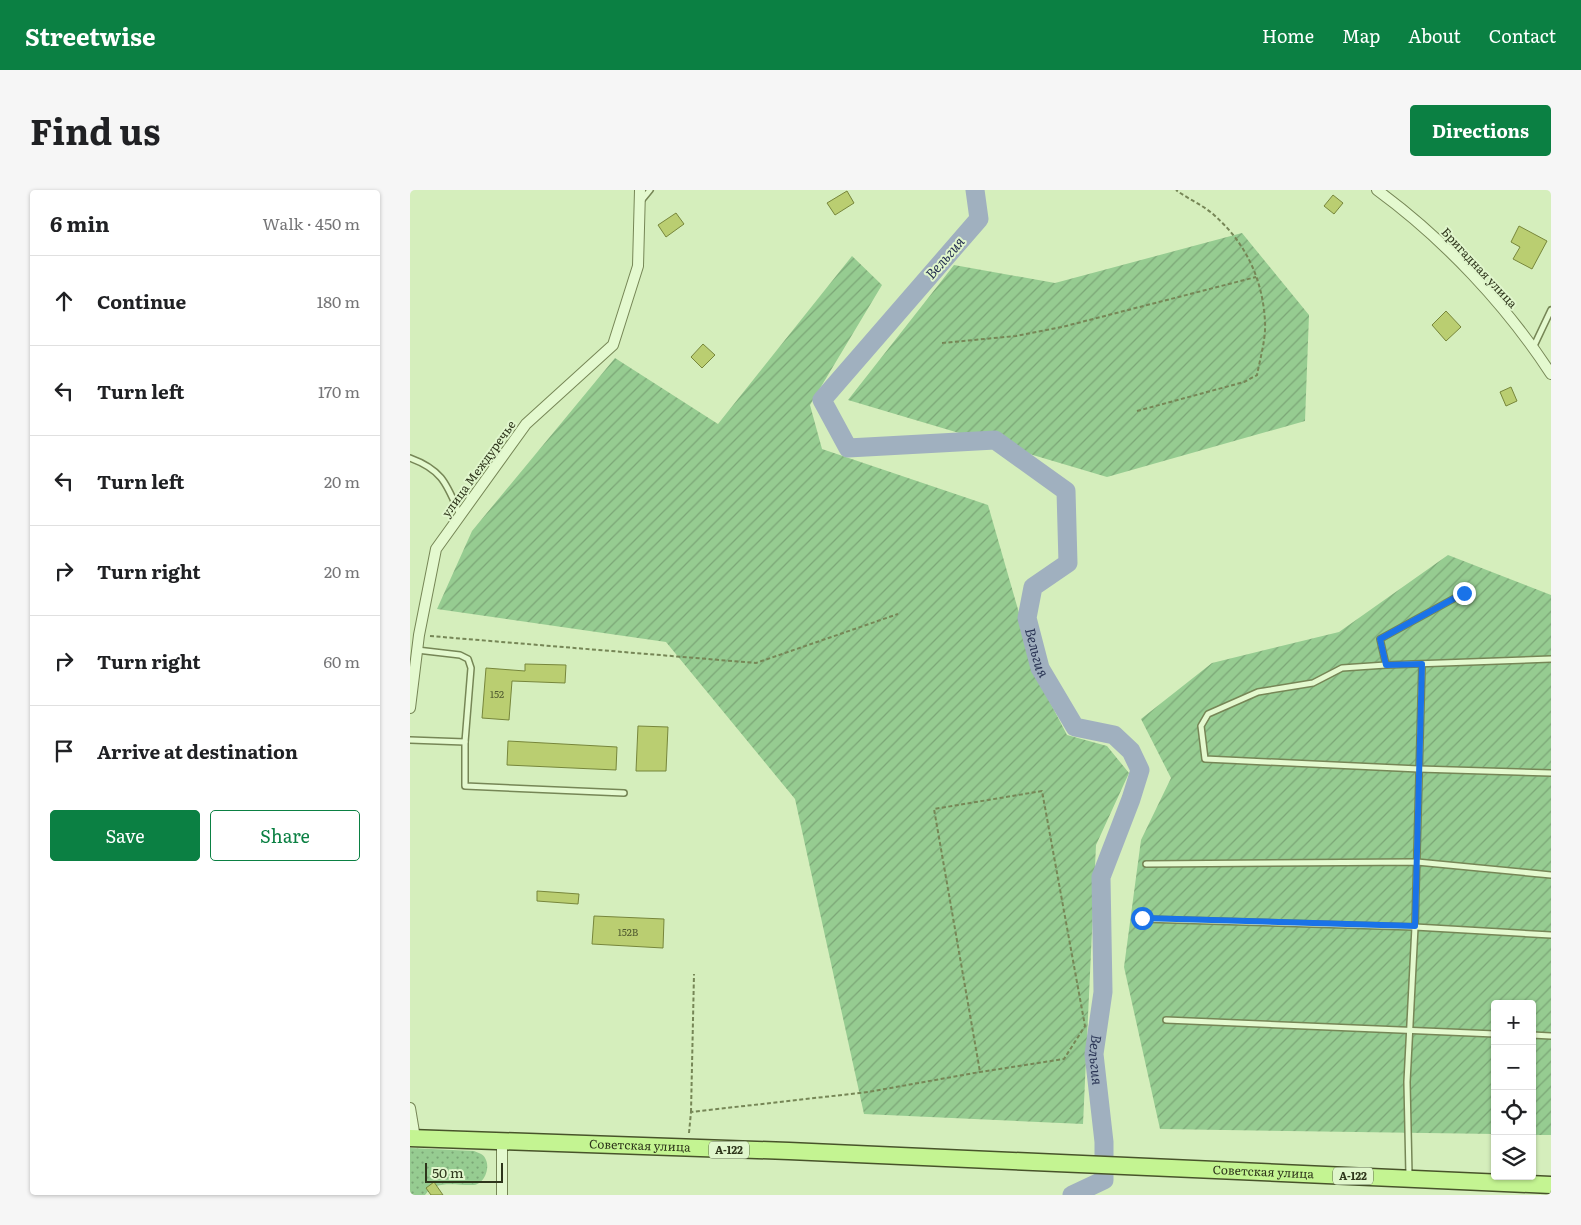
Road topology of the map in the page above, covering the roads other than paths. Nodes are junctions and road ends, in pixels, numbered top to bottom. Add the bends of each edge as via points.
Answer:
1 (640, 190) edge
2 (650, 190) edge
3 (1377, 190) edge
4 (639, 203) junction
5 (1551, 310) edge
6 (1533, 348) junction
7 (1551, 374) edge
8 (410, 458) edge
9 (460, 516) junction
10 (1464, 593) dead end
11 (416, 650) junction
12 (1551, 659) edge
13 (1422, 664) junction
14 (1386, 665) junction
15 (410, 708) edge
16 (410, 740) edge
17 (465, 742) junction
18 (1419, 769) junction
19 (1551, 773) edge
20 (624, 793) dead end
21 (1417, 862) junction
22 (1146, 864) dead end
23 (1551, 875) edge
24 (1142, 918) dead end
25 (1415, 926) junction
26 (1551, 935) edge
27 (1166, 1020) dead end
28 (1410, 1030) junction
29 (1491, 1034) edge
30 (1536, 1035) edge
31 (1551, 1036) edge
32 (410, 1108) edge
33 (412, 1138) edge
34 (502, 1142) junction
35 (1410, 1178) junction
36 (1551, 1185) edge
37 (502, 1195) edge

1 - 4 street, улица Междуречье
2 - 4 lane
3 - 6 street, Бригадная улица via 1445,247 1503,309
4 - 9 street, улица Междуречье via 638,266 613,345 526,424
5 - 6 lane
6 - 7 street, Бригадная улица
8 - 9 lane via 425,464 446,482
9 - 11 street, улица Междуречье via 436,549
10 - 14 lane via 1380,639
11 - 15 street, улица Междуречье
11 - 17 lane via 460,655 468,659 471,668
12 - 13 lane
13 - 14 lane
13 - 18 lane
14 - 18 lane via 1342,668 1312,683 1258,692 1208,714 1200,726 1205,759
16 - 17 lane
17 - 20 lane via 465,786
18 - 19 lane
18 - 21 lane
21 - 22 lane
21 - 23 lane
21 - 25 lane
24 - 25 lane
25 - 26 lane
25 - 28 lane
27 - 28 lane
28 - 29 lane
28 - 35 lane via 1407,1082
30 - 31 lane
32 - 33 street
33 - 34 main road, Советская улица / А-122
34 - 35 main road, Советская улица / А-122
34 - 37 street
35 - 36 main road, Советская улица / А-122

